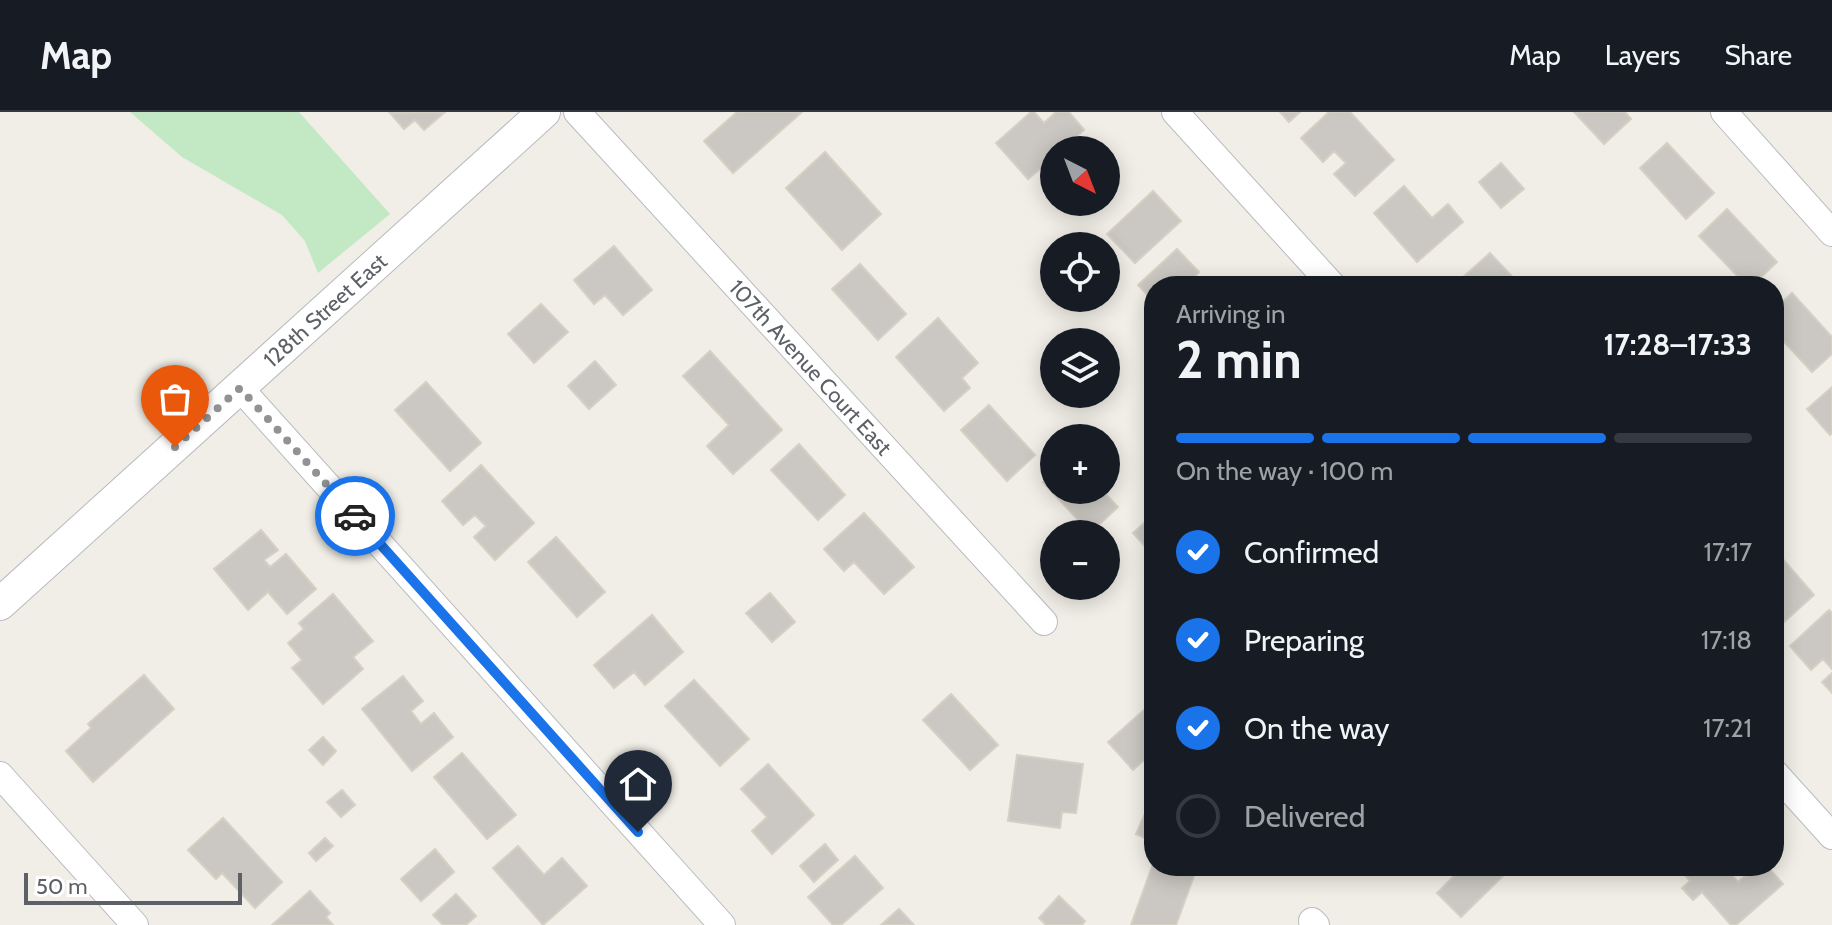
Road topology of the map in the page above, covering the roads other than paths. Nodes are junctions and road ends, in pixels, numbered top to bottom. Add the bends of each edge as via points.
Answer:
1 (544, 112) edge
2 (577, 112) edge
3 (1175, 112) edge
4 (1724, 112) edge
5 (1832, 233) edge
6 (1324, 276) edge
7 (240, 388) junction
8 (0, 604) edge
9 (1044, 622) dead end
10 (0, 775) edge
11 (1784, 783) edge
12 (1832, 836) edge
13 (135, 925) edge
14 (722, 925) edge

1 - 7 street, 128th Street East
2 - 9 street, 107th Avenue Court East
3 - 6 street
4 - 5 street
7 - 8 street, 128th Street East
7 - 14 street
10 - 13 street
11 - 12 street

